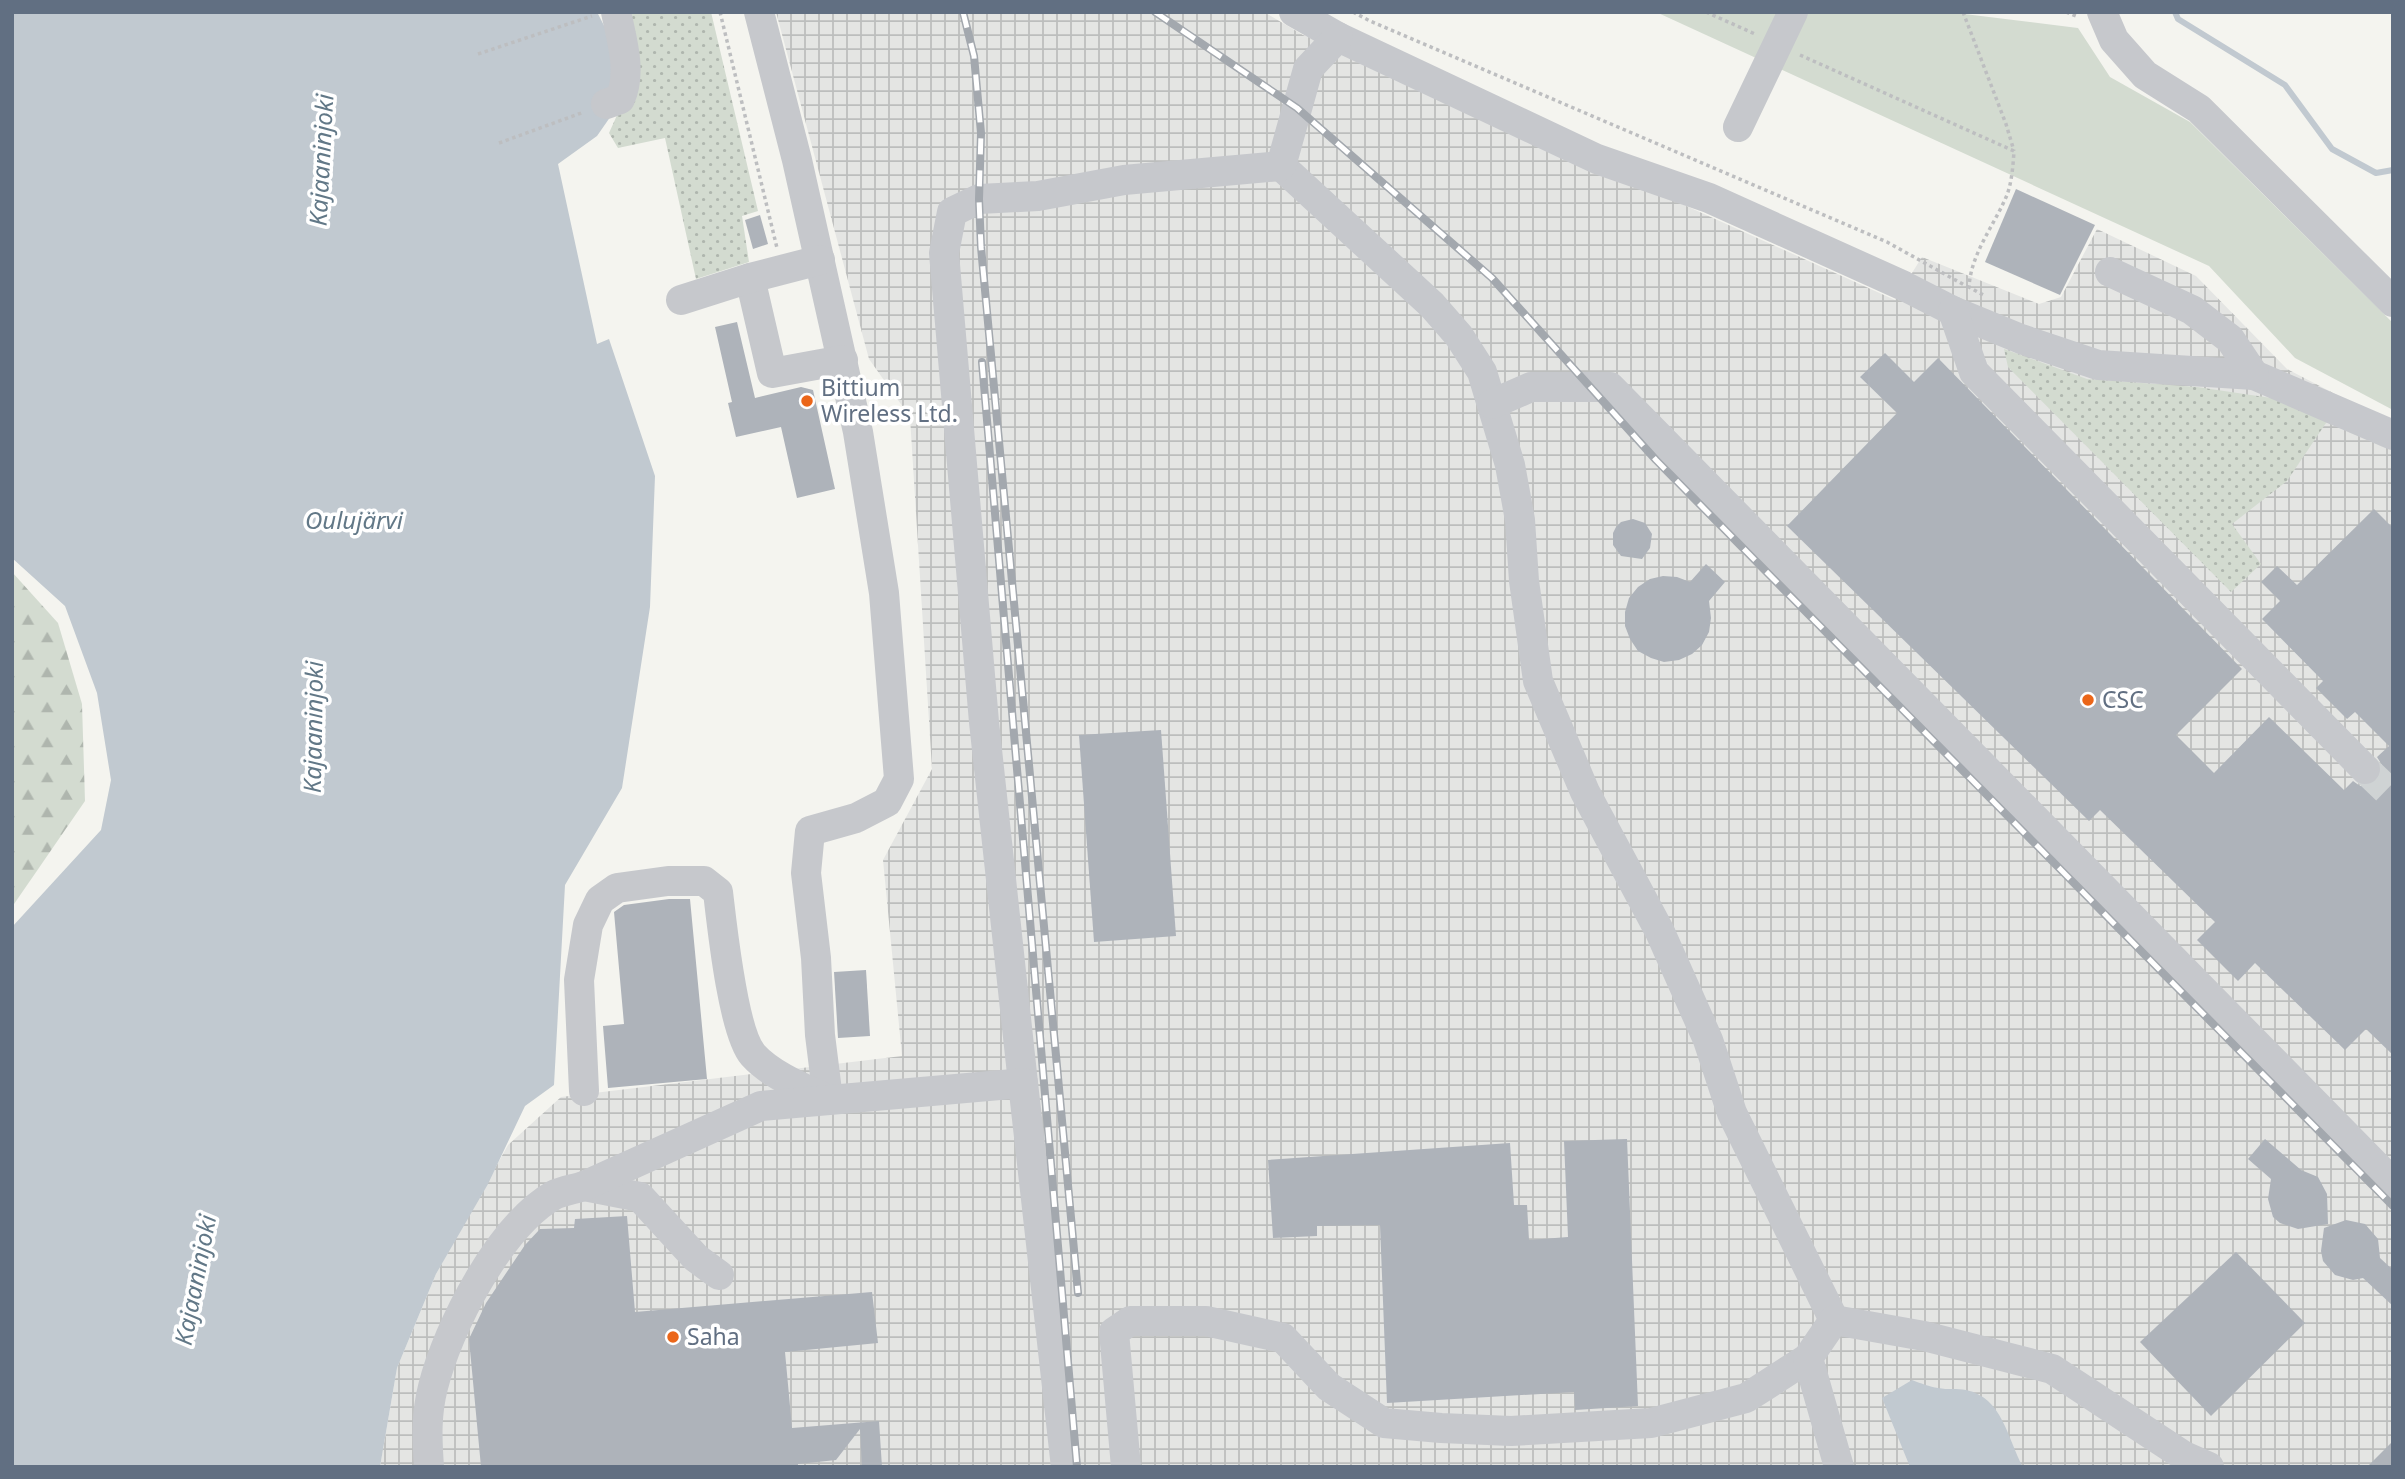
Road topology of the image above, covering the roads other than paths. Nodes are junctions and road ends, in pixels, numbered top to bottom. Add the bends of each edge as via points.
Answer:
1 (759, 12) edge
2 (1294, 12) edge
3 (1793, 12) edge
4 (2102, 12) edge
5 (607, 13) edge
6 (1346, 25) edge
7 (606, 104) road end
8 (1738, 127) dead end
9 (1281, 166) junction
10 (820, 260) junction
11 (2110, 272) dead end
12 (750, 278) junction
13 (1961, 299) junction
14 (681, 300) dead end
15 (2393, 302) edge
16 (843, 360) junction
17 (2254, 375) junction
18 (1492, 404) junction
19 (2393, 435) edge
20 (2365, 769) tunnel mouth
21 (1023, 1083) junction
22 (584, 1091) dead end
23 (828, 1099) junction
24 (2393, 1183) edge
25 (584, 1186) junction
26 (719, 1275) dead end
27 (1834, 1320) junction
28 (1808, 1358) junction
29 (429, 1467) edge
30 (1066, 1467) edge
31 (1126, 1467) edge
32 (1839, 1467) edge
33 (2209, 1467) edge

1 - 10 street
2 - 6 street
3 - 8 street
4 - 15 street via 2114,40 2145,75 2199,109
5 - 7 street via 625,55 626,86 620,99
6 - 9 street via 1308,69
6 - 13 street via 1597,159 1709,198 1892,280
9 - 18 street via 1432,305 1482,372
9 - 21 street via 979,199 952,212 945,267 984,723
10 - 12 street
10 - 16 street
11 - 17 street via 2192,310 2230,339
12 - 14 street
12 - 16 street via 772,373
13 - 17 street via 2021,339 2098,365
13 - 20 street via 1974,372
16 - 23 street via 884,593 899,779 887,802 856,818 810,831 806,873
17 - 19 street
18 - 24 street via 1531,387 1611,387
18 - 27 street via 1520,520 1538,681 1585,792 1665,944 1708,1040 1732,1113
21 - 23 street
21 - 30 street
22 - 23 street via 579,980 588,925 600,900 617,888 704,881 718,892 740,1030 753,1055 788,1082
23 - 25 street via 761,1107
25 - 26 street via 640,1197 696,1258
25 - 29 street via 555,1195 527,1217 472,1289 433,1387 426,1428
27 - 28 street
27 - 33 street via 1924,1336 2052,1369 2184,1456
28 - 31 street via 1746,1398 1651,1423 1511,1431 1441,1428 1384,1423 1329,1387 1283,1338 1206,1321 1130,1321 1114,1332
28 - 32 street

